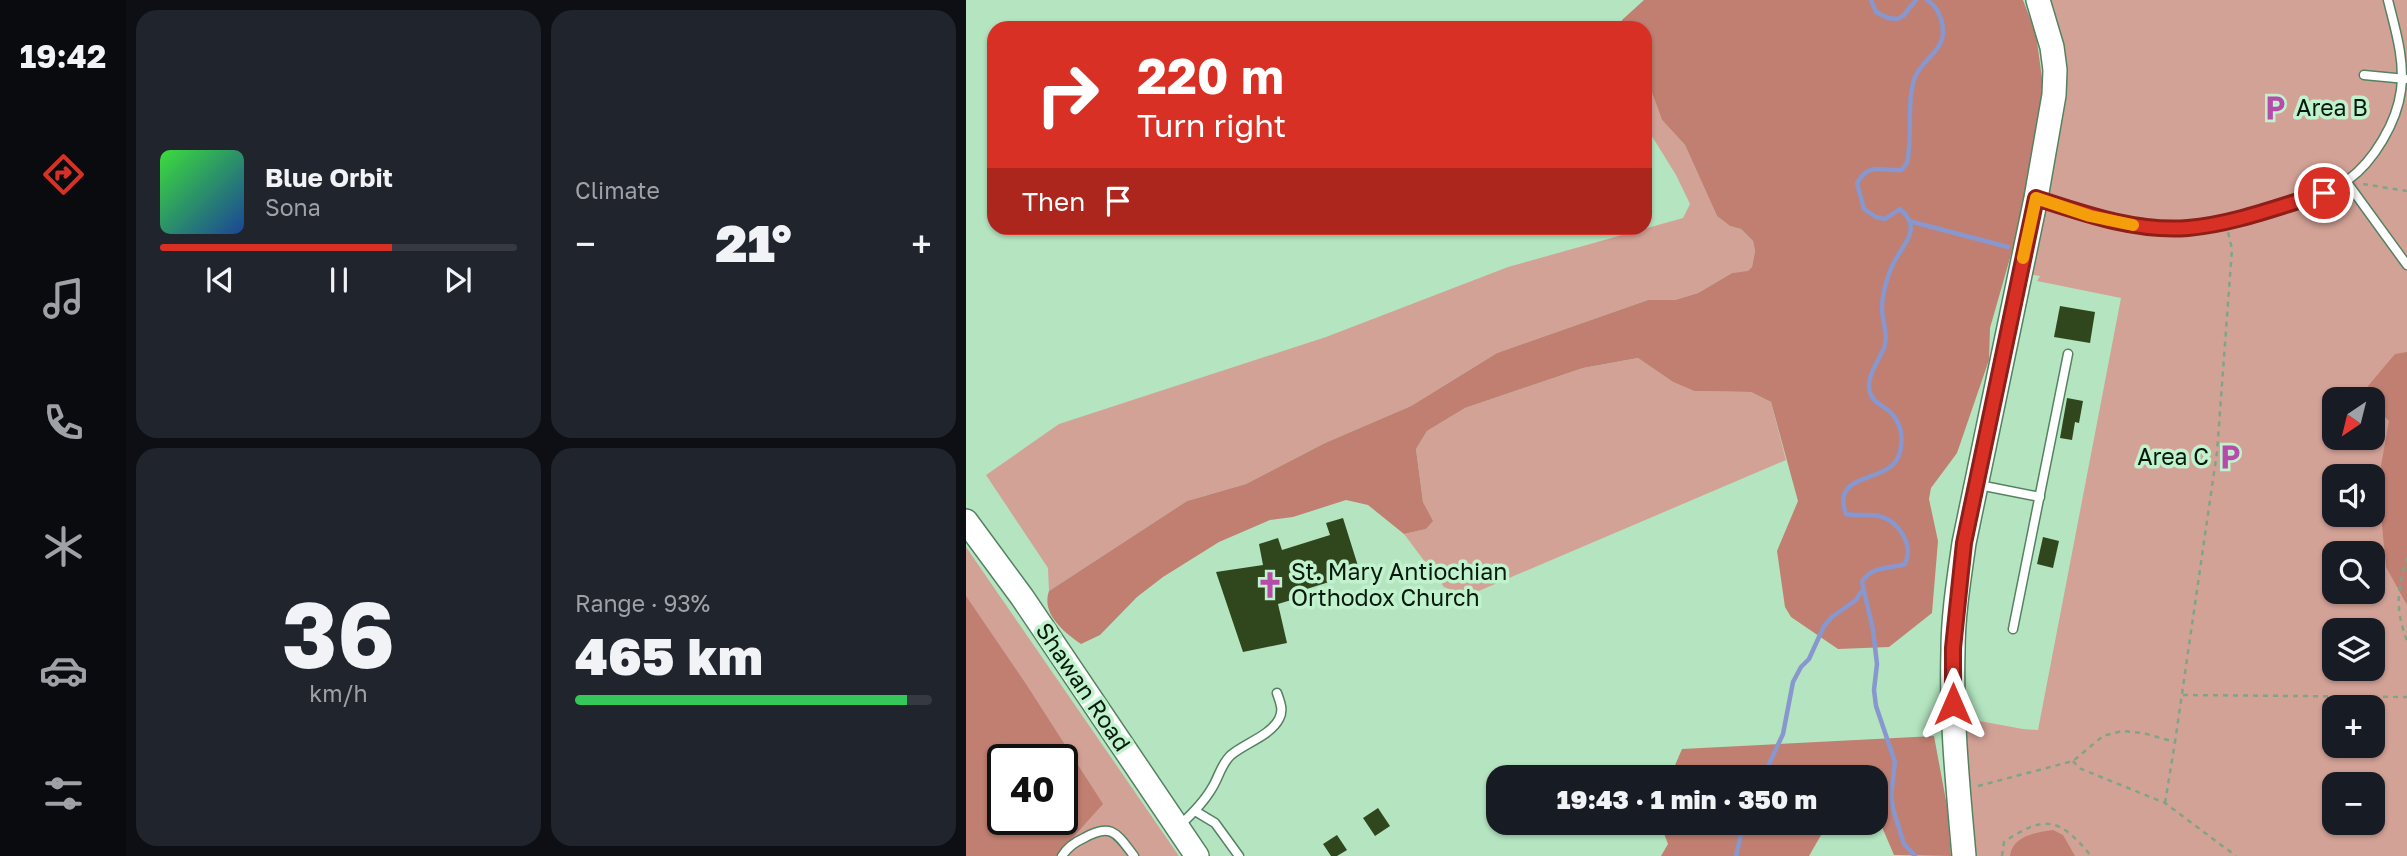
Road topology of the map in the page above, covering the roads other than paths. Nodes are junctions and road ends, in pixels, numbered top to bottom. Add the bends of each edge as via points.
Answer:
1 (2038, 0) edge
2 (2388, 0) edge
3 (2364, 75) dead end
4 (2404, 79) edge
5 (2346, 181) junction
6 (2036, 198) junction
7 (2407, 265) edge
8 (2068, 354) dead end
9 (1976, 484) junction
10 (2039, 497) junction
11 (966, 522) edge
12 (2014, 629) dead end
13 (1277, 693) dead end
14 (1195, 811) junction
15 (1177, 828) junction
16 (1062, 856) edge
17 (1134, 856) edge
18 (1196, 856) edge
19 (1240, 856) edge
20 (1964, 856) edge

1 - 6 street via 2055,70
2 - 4 lane
3 - 4 lane
4 - 5 lane via 2381,142
5 - 6 lane via 2324,193 2188,228 2159,228 2090,216
5 - 7 lane
6 - 9 street
8 - 10 lane
9 - 10 lane
9 - 20 street via 1964,543 1953,648
10 - 12 lane
11 - 15 street, Shawan Road
13 - 14 lane via 1282,709 1278,721 1230,756
14 - 15 lane
14 - 19 lane via 1214,823
15 - 18 street, Shawan Road
16 - 17 lane via 1099,830 1123,840

